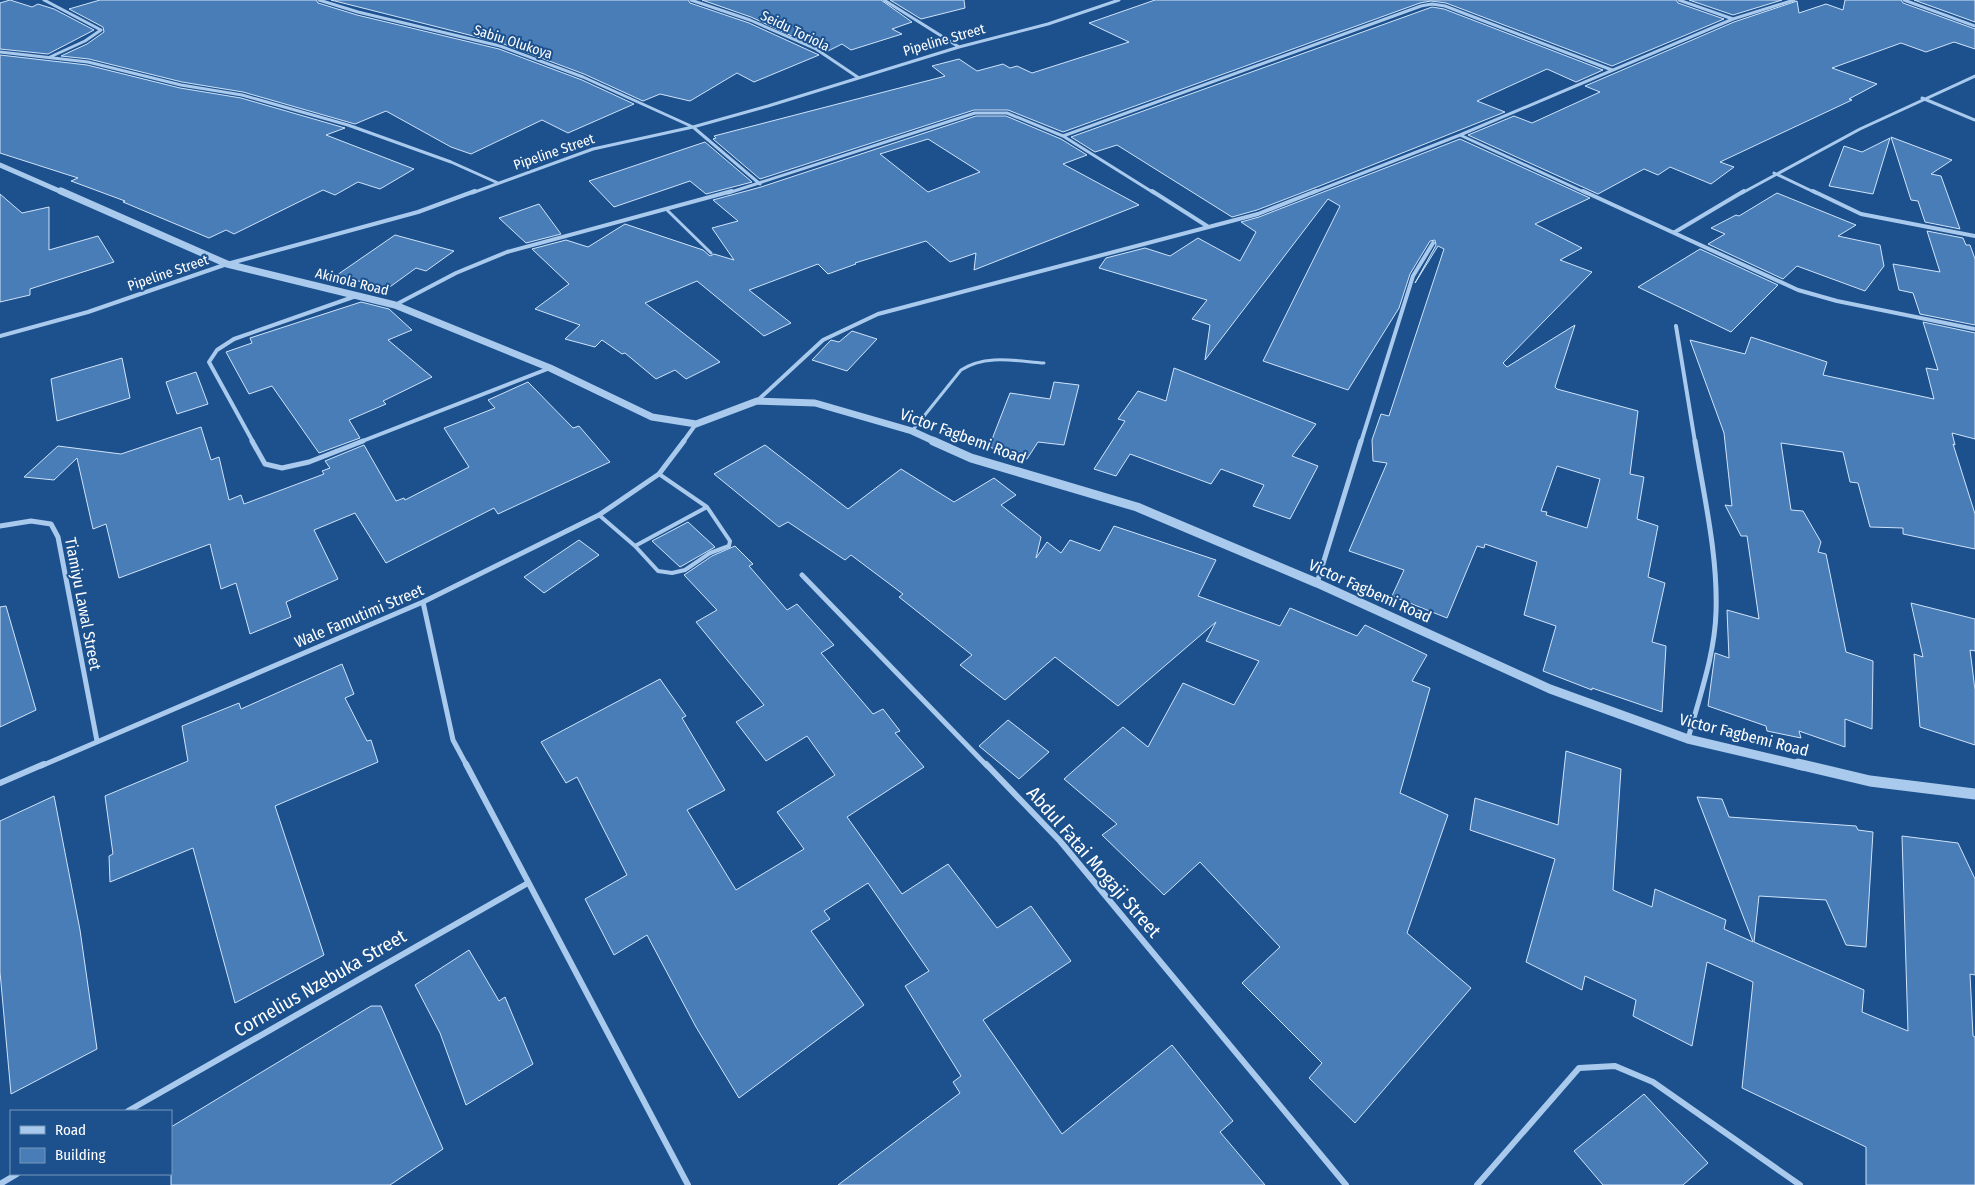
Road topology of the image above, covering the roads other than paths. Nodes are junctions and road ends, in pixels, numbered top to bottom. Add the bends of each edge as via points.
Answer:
1 (44, 0) edge
2 (319, 0) edge
3 (691, 0) edge
4 (884, 0) edge
5 (1119, 0) edge
6 (1679, 0) edge
7 (1794, 0) edge
8 (1904, 0) edge
9 (1733, 19) junction
10 (1975, 26) edge
11 (959, 47) junction
12 (0, 52) edge
13 (50, 57) junction
14 (1612, 70) junction
15 (1975, 76) edge
16 (858, 78) junction
17 (1922, 98) junction
18 (1975, 120) edge
19 (693, 127) junction
20 (1460, 135) junction
21 (1063, 136) junction
22 (0, 164) edge
23 (1774, 173) junction
24 (498, 183) junction
25 (760, 184) junction
26 (667, 210) junction
27 (1206, 226) junction
28 (1675, 232) junction
29 (1975, 236) edge
30 (1433, 243) dead end
31 (711, 253) dead end
32 (227, 264) junction
33 (357, 295) junction
34 (395, 305) junction
35 (1676, 326) dead end
36 (1975, 329) edge
37 (0, 336) edge
38 (1044, 363) dead end
39 (550, 368) junction
40 (757, 401) junction
41 (696, 424) junction
42 (912, 431) junction
43 (659, 474) junction
44 (708, 507) junction
45 (599, 514) junction
46 (0, 526) edge
47 (635, 546) junction
48 (802, 575) dead end
49 (1317, 583) junction
50 (423, 602) junction
51 (1688, 738) junction
52 (97, 741) junction
53 (0, 783) edge
54 (1975, 794) edge
55 (528, 883) junction
56 (130, 1110) edge
57 (17, 1175) edge
58 (5, 1183) edge
59 (688, 1185) edge
60 (1346, 1185) edge
61 (1477, 1185) edge
62 (1800, 1185) edge

1 - 13 street via 101,30
2 - 19 street, Sabiu Olukoya via 500,46 583,77
3 - 16 street, Seidu Toriola via 750,20 816,49
4 - 11 street
5 - 11 street, Pipeline Street via 1048,24
6 - 9 street
7 - 9 street
8 - 10 street
9 - 14 street
11 - 16 street, Pipeline Street
12 - 13 street
13 - 24 street via 115,67 181,85 242,95 348,125 451,162
14 - 20 street
14 - 21 street via 1445,6 1432,4
15 - 17 street
16 - 19 street, Pipeline Street
17 - 18 street
17 - 23 street
19 - 24 street, Pipeline Street via 593,149
19 - 25 street, Sabiu Olukoya
20 - 27 street via 1258,214
20 - 28 street
21 - 25 street via 1007,113 975,113
21 - 27 street
22 - 32 street, Akinola Road
23 - 28 street
23 - 29 street via 1861,214
24 - 32 street, Pipeline Street via 418,212
25 - 26 street
26 - 31 lane
26 - 34 street via 603,224 507,252
27 - 40 street via 878,314 823,340
28 - 36 street via 1798,290
30 - 49 street via 1413,276
32 - 33 street, Akinola Road
32 - 37 street, Pipeline Street via 88,312
33 - 34 street, Akinola Road
33 - 39 street via 234,339 217,350 209,362 265,464 282,468 309,462
34 - 39 street, Akinola Road
35 - 51 street via 1716,574 1716,614 1707,668
38 - 42 lane via 969,363
39 - 41 street, Akinola Road via 652,417
40 - 41 street
40 - 42 street, Victor Fagbemi Road via 815,403
41 - 43 street, Wale Famutimi Street
42 - 49 street, Victor Fagbemi Road via 971,458 1137,507
43 - 44 lane
43 - 45 street, Wale Famutimi Street
44 - 47 lane
44 - 47 lane via 730,541 729,546 710,553 686,570 672,573 658,570
45 - 47 lane
45 - 50 street, Wale Famutimi Street
46 - 52 street, Tiamiyu Lawal Street via 31,521 52,524 58,537
48 - 60 street, Abdul Fatai Mogaji Street via 1060,841
49 - 51 street, Victor Fagbemi Road via 1550,689
50 - 52 street, Wale Famutimi Street
50 - 55 street via 453,740
51 - 54 street, Victor Fagbemi Road via 1870,781
52 - 53 street, Wale Famutimi Street
55 - 56 street, Cornelius Nzebuka Street
55 - 59 street
57 - 58 street
61 - 62 street via 1579,1068 1614,1066 1653,1082

